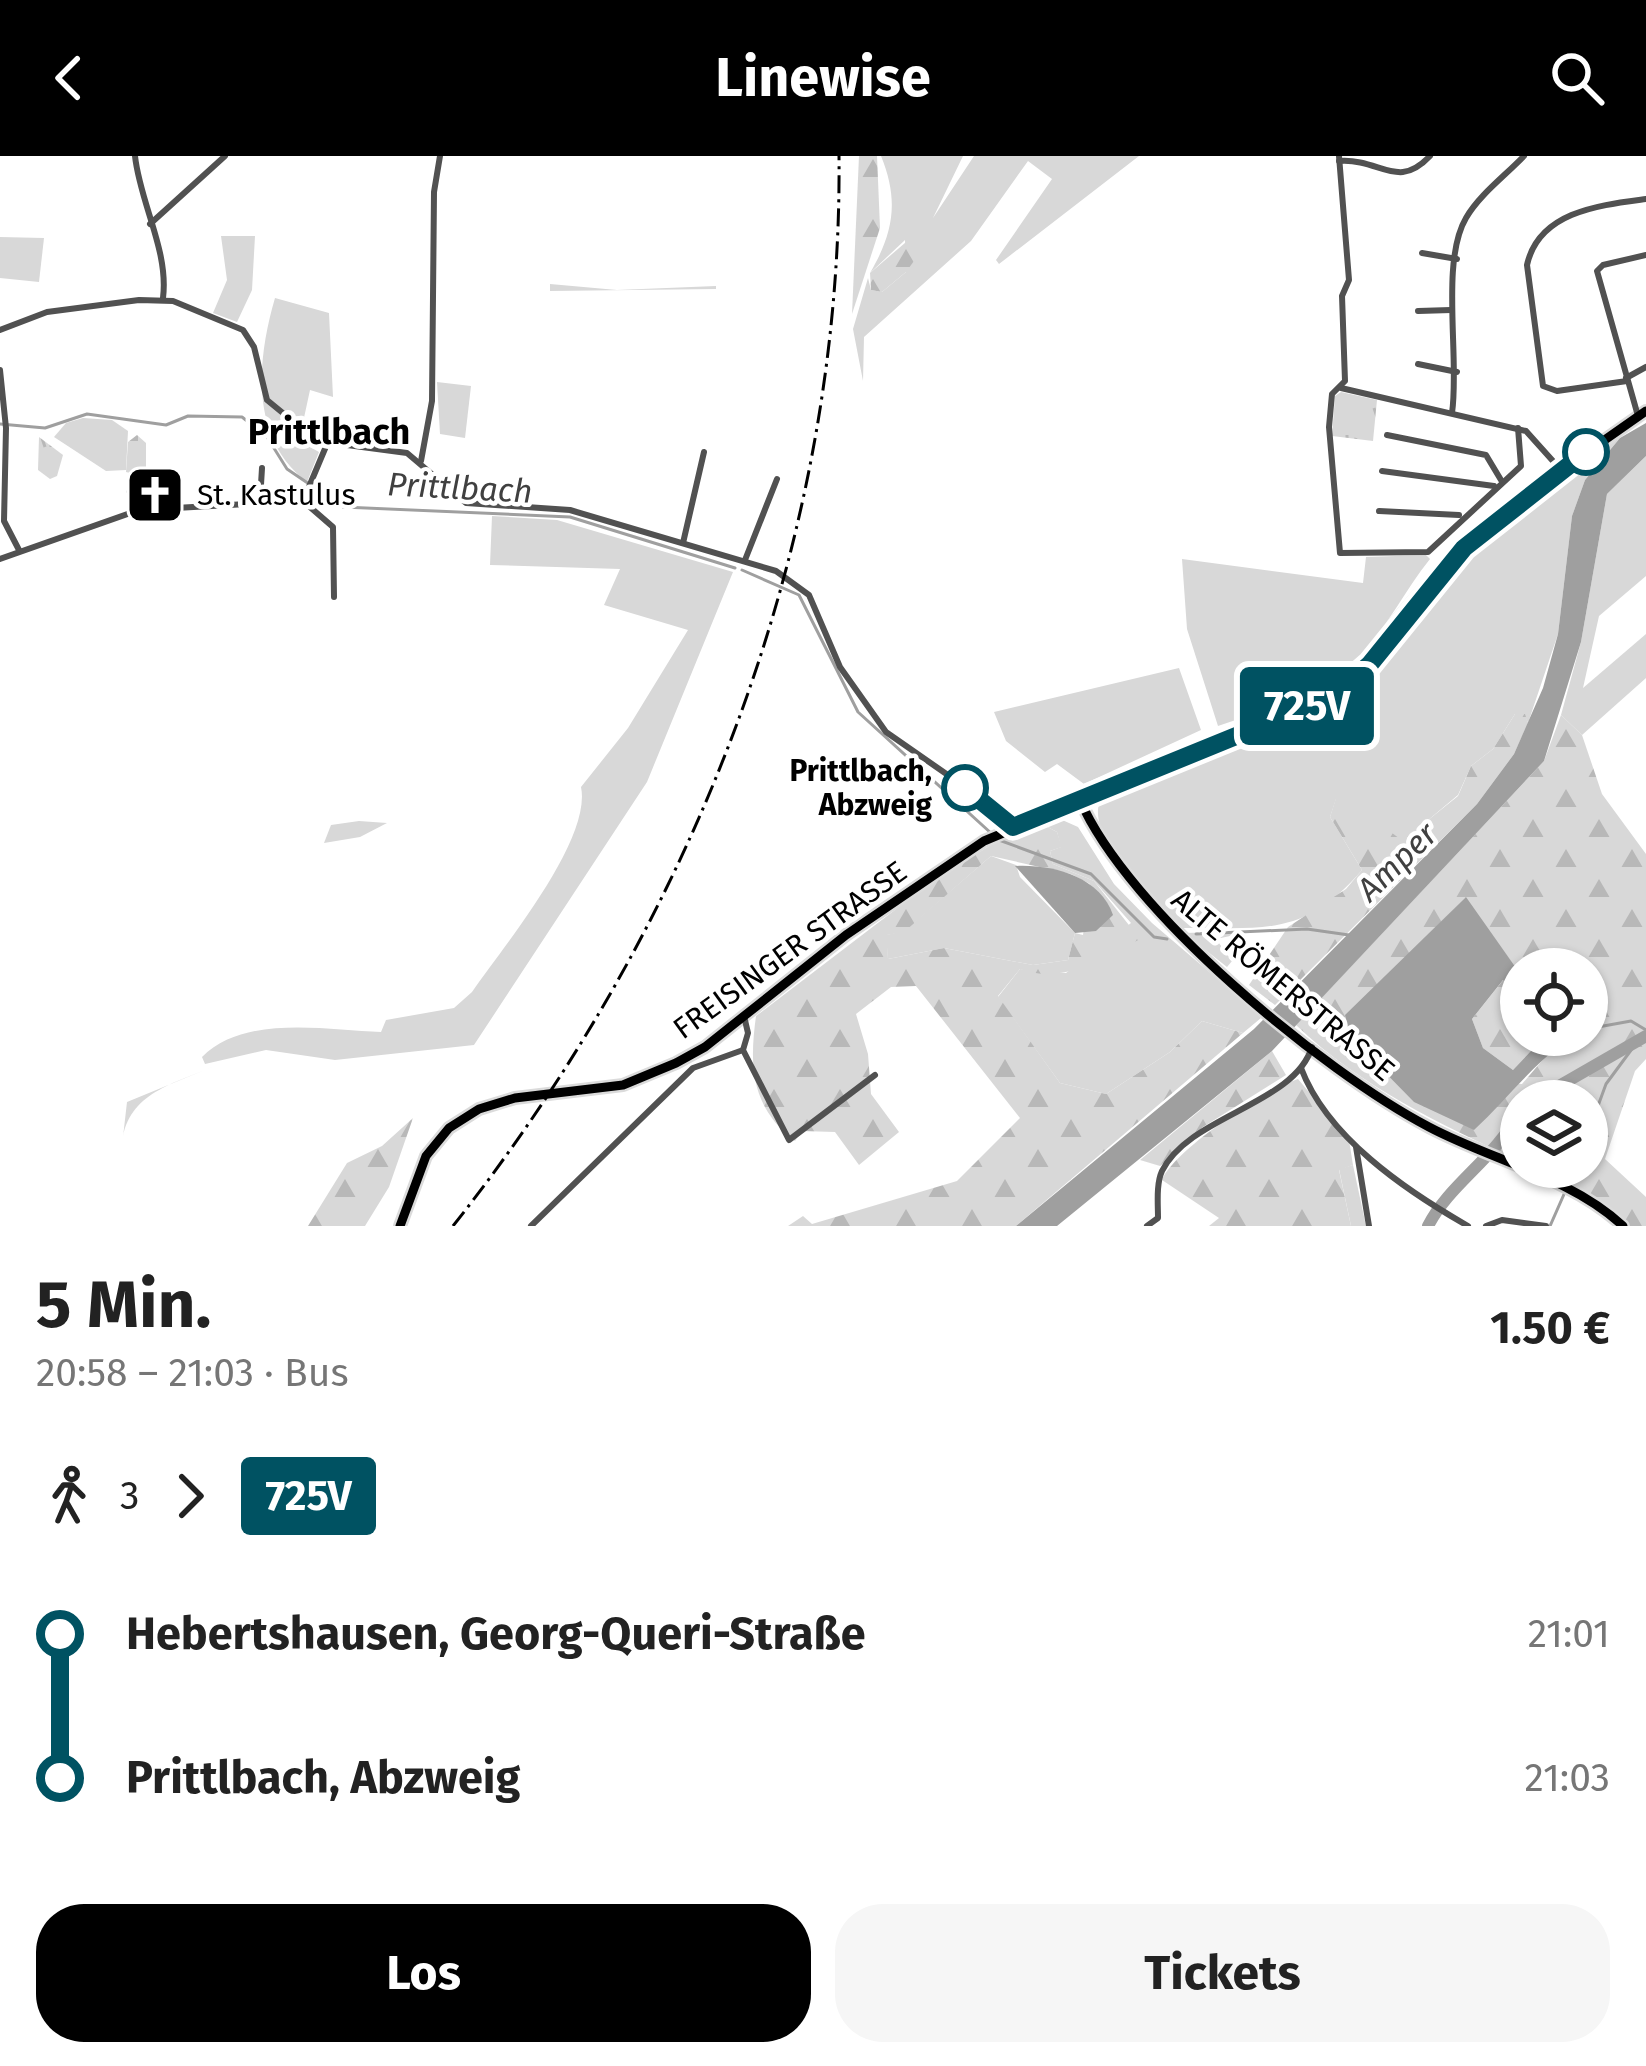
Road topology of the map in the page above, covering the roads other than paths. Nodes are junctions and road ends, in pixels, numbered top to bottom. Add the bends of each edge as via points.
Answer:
1 (135, 156) edge
2 (225, 156) edge
3 (1430, 156) edge
4 (1524, 156) edge
5 (1339, 159) edge
6 (439, 160) edge
7 (1646, 199) edge
8 (150, 224) junction
9 (1423, 253) dead end
10 (1646, 254) edge
11 (1457, 259) junction
12 (163, 300) junction
13 (1452, 310) junction
14 (1418, 311) dead end
15 (0, 330) edge
16 (1418, 364) dead end
17 (1646, 367) edge
18 (0, 370) edge
19 (1457, 372) junction
20 (1627, 380) junction
21 (1341, 388) junction
22 (1452, 412) junction
23 (1642, 413) edge
24 (1518, 428) junction
25 (1387, 435) dead end
26 (327, 444) junction
27 (704, 452) dead end
28 (421, 461) junction
29 (262, 467) dead end
30 (1382, 470) dead end
31 (1561, 470) junction
32 (777, 479) dead end
33 (1497, 483) junction
34 (303, 500) junction
35 (260, 501) junction
36 (1379, 511) dead end
37 (1462, 516) junction
38 (683, 543) junction
39 (19, 550) junction
40 (0, 559) edge
41 (749, 561) junction
42 (334, 597) dead end
43 (1081, 800) junction
44 (1013, 827) junction
45 (744, 1016) junction
46 (1312, 1047) junction
47 (743, 1050) junction
48 (1300, 1067) junction
49 (875, 1075) dead end
50 (1356, 1145) junction
51 (1543, 1225) edge
52 (400, 1226) edge
53 (531, 1226) edge
54 (1147, 1226) edge
55 (1369, 1226) edge
56 (1468, 1226) edge
57 (1486, 1226) edge
58 (1623, 1226) edge

1 - 8 street
2 - 8 street
3 - 5 street via 1402,176
4 - 11 street via 1467,216
5 - 21 street via 1349,280
6 - 28 street via 433,401
7 - 20 street via 1568,214 1533,247 1527,265 1543,386
8 - 12 street
9 - 11 street
10 - 20 street via 1597,272
11 - 13 street
12 - 15 street via 47,312
12 - 26 street via 243,330 267,400
13 - 14 street
13 - 19 street
16 - 19 street
17 - 20 street
18 - 39 street via 4,521
19 - 22 street
20 - 23 street
21 - 22 street
21 - 37 street via 1332,394 1329,428 1340,553 1428,552
22 - 24 street
23 - 31 main road, FREISINGER STRASSE
24 - 31 street
24 - 33 street via 1525,460
25 - 33 street via 1486,455
26 - 28 street via 393,449
26 - 34 street
27 - 38 street
28 - 38 street via 466,502 570,510
29 - 35 street
30 - 33 street
31 - 43 main road, FREISINGER STRASSE via 1464,548 1347,684
32 - 41 street
33 - 37 street
34 - 35 street
34 - 42 street via 333,527
35 - 39 street via 140,510
36 - 37 street
38 - 41 street
39 - 40 street
41 - 44 street via 809,595 840,667 886,732
43 - 44 main road, FREISINGER STRASSE
43 - 46 main road, ALTE RÖMERSTRASSE via 1146,899
44 - 45 main road, FREISINGER STRASSE via 846,935
45 - 47 street
45 - 52 main road, FREISINGER STRASSE via 648,1076 515,1098 462,1118 423,1160
46 - 48 street
46 - 58 main road, ALTE RÖMERSTRASSE via 1379,1100 1573,1192
47 - 49 street via 789,1140
47 - 53 street via 693,1068
48 - 50 street
48 - 54 street via 1182,1148 1163,1169 1158,1218
50 - 55 street
50 - 56 street
51 - 57 street

